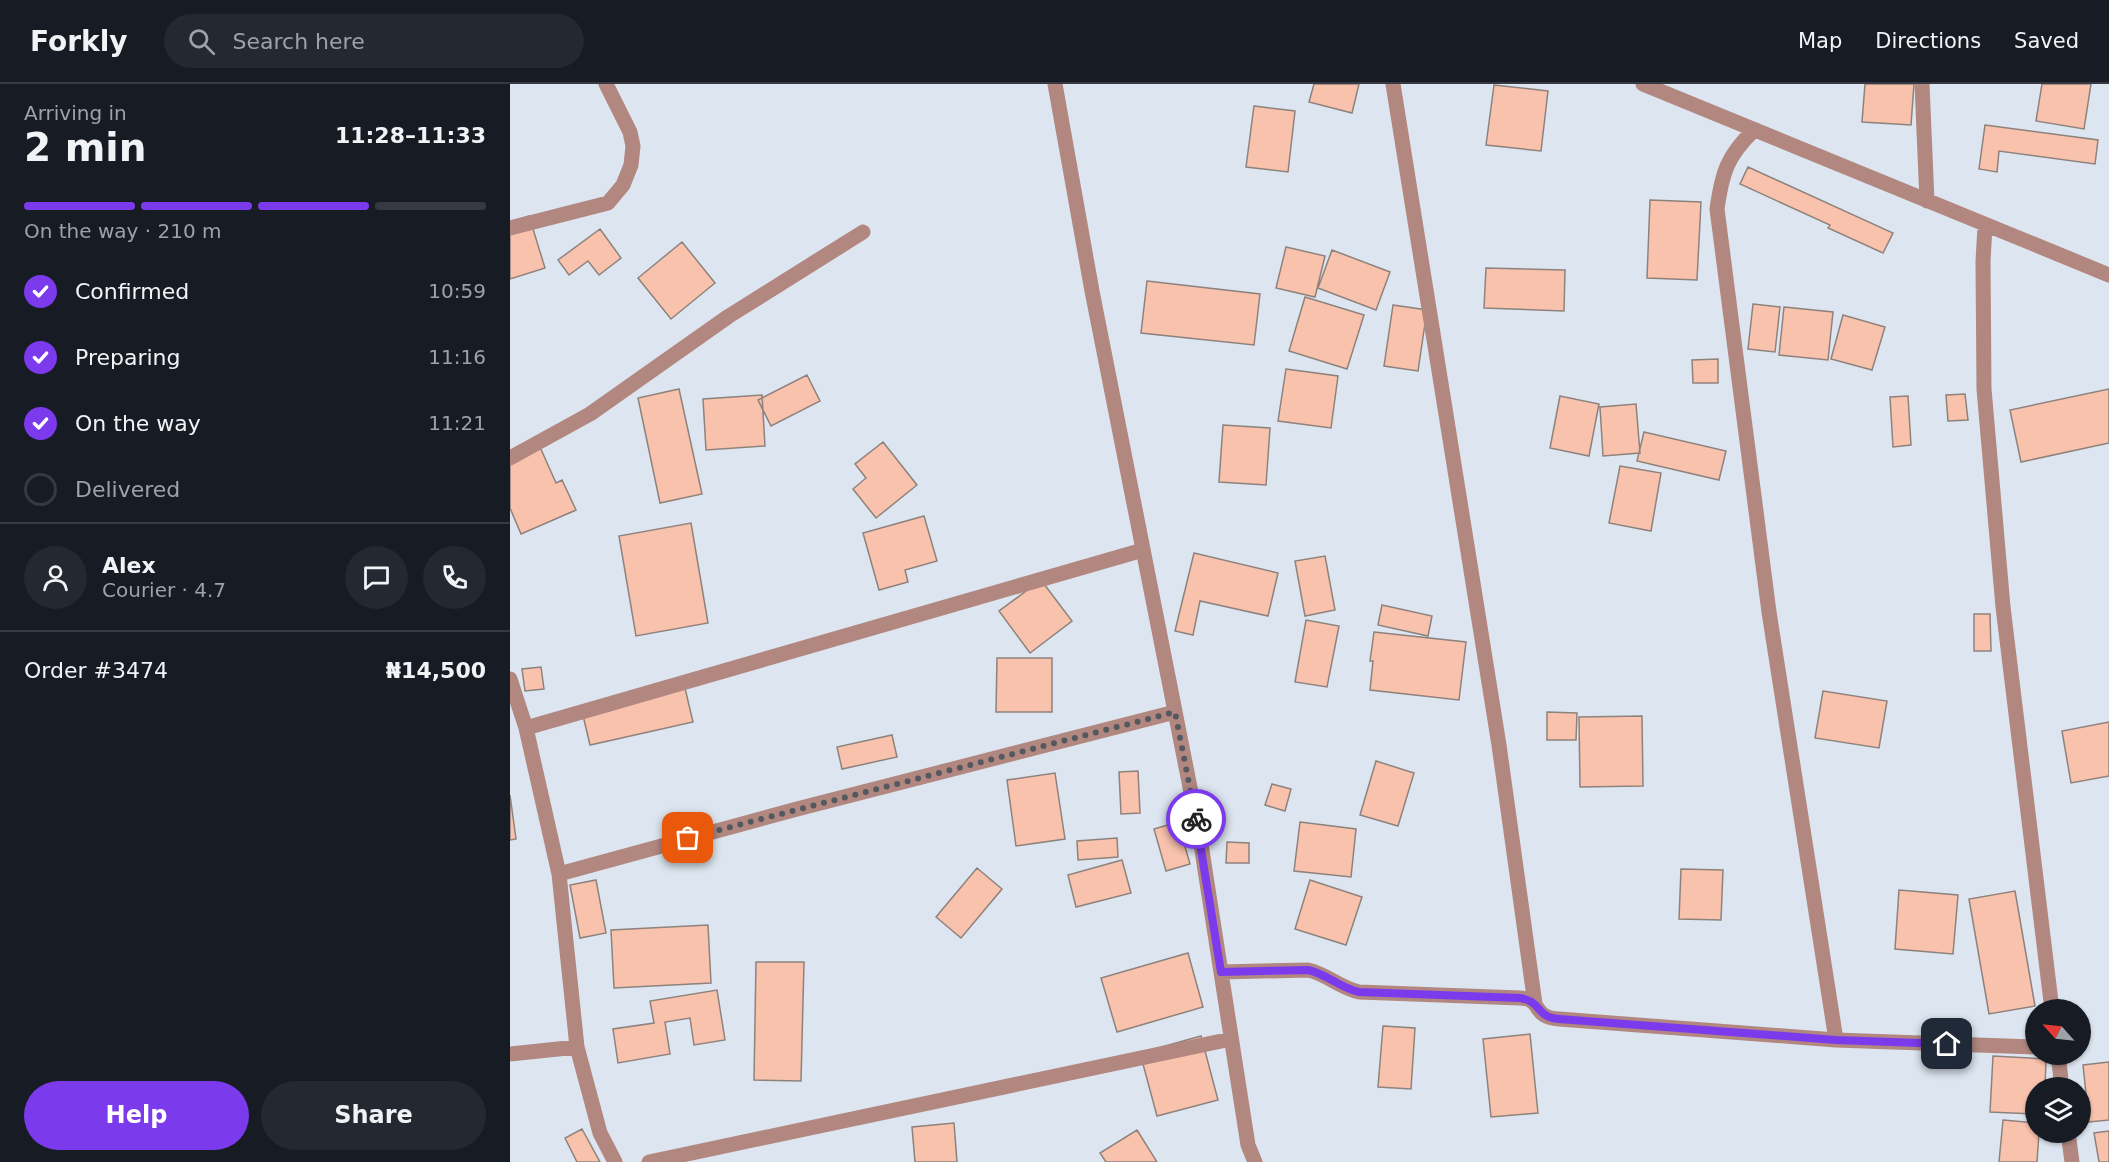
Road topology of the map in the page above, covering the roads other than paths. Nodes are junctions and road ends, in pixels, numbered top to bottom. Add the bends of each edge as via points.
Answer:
1 (606, 84) edge
2 (1055, 84) edge
3 (1393, 84) edge
4 (1643, 84) edge
5 (1922, 84) edge
6 (1754, 130) junction
7 (1927, 201) junction
8 (1985, 226) junction
9 (510, 228) edge
10 (863, 232) dead end
11 (2109, 275) edge
12 (510, 458) edge
13 (1143, 550) junction
14 (510, 679) edge
15 (1175, 712) junction
16 (526, 728) junction
17 (559, 874) junction
18 (1221, 972) junction
19 (2051, 999) edge
20 (1535, 1004) junction
21 (1231, 1039) junction
22 (1836, 1040) junction
23 (577, 1047) junction
24 (2025, 1047) edge
25 (510, 1054) edge
26 (2069, 1143) edge
27 (615, 1162) edge
28 (649, 1162) edge
29 (1255, 1162) edge
30 (2072, 1162) edge

1 - 9 street via 633,146 623,185 608,203
2 - 13 street
3 - 20 street via 1499,745
4 - 6 street
5 - 7 street
6 - 7 street
6 - 22 street via 1737,146 1726,167 1717,209 1769,612
7 - 8 street
8 - 11 street
8 - 19 street via 1984,401 2002,607
10 - 12 street via 729,316 590,414
13 - 15 street
13 - 16 street
14 - 16 street
15 - 17 street
15 - 18 street
16 - 17 street
17 - 23 street
18 - 20 street via 1308,970 1359,992 1520,998
18 - 21 street
20 - 22 street via 1548,1018
21 - 28 street
21 - 29 street via 1248,1145
22 - 24 street
23 - 25 street
23 - 27 street via 600,1133
26 - 30 street

